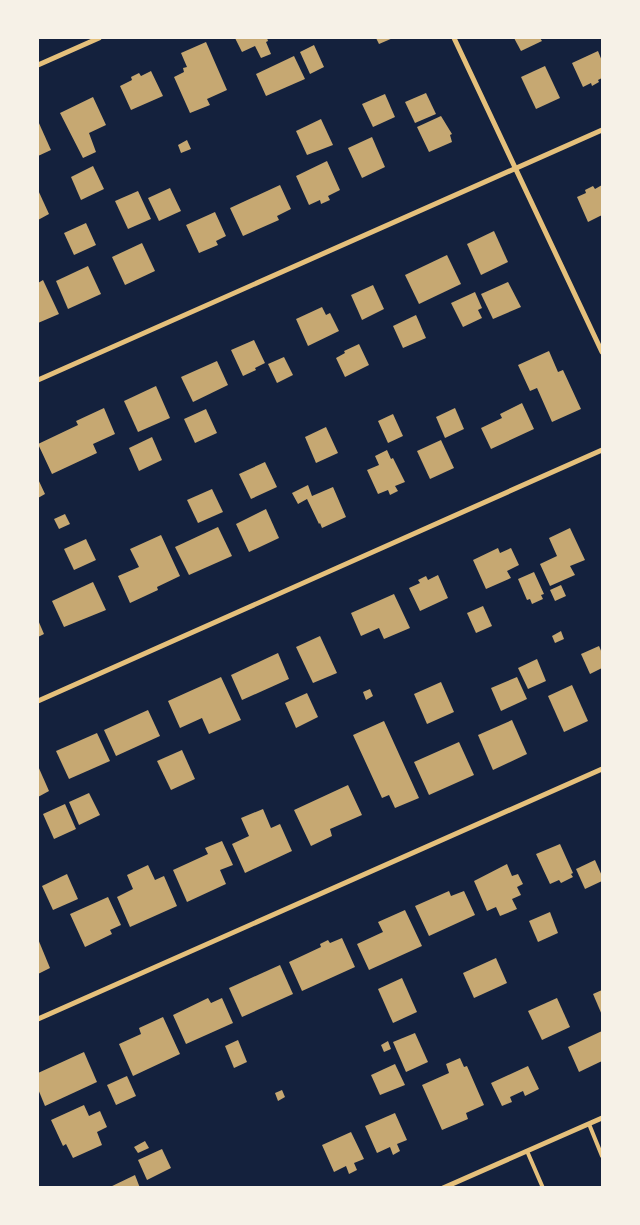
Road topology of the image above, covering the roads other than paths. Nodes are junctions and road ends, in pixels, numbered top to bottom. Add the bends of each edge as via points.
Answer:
1 (100, 38) edge
2 (454, 38) edge
3 (38, 65) edge
4 (602, 130) edge
5 (516, 169) junction
6 (602, 352) edge
7 (38, 380) edge
8 (602, 450) edge
9 (38, 701) edge
10 (602, 769) edge
11 (38, 1019) edge
12 (602, 1118) edge
13 (589, 1124) junction
14 (527, 1151) junction
15 (602, 1156) edge
16 (444, 1188) edge
17 (543, 1188) edge

1 - 3 street
2 - 5 street
4 - 5 street
5 - 6 street
5 - 7 street
8 - 9 street
10 - 11 street
12 - 13 street
13 - 14 street
13 - 15 lane
14 - 16 street
14 - 17 lane

